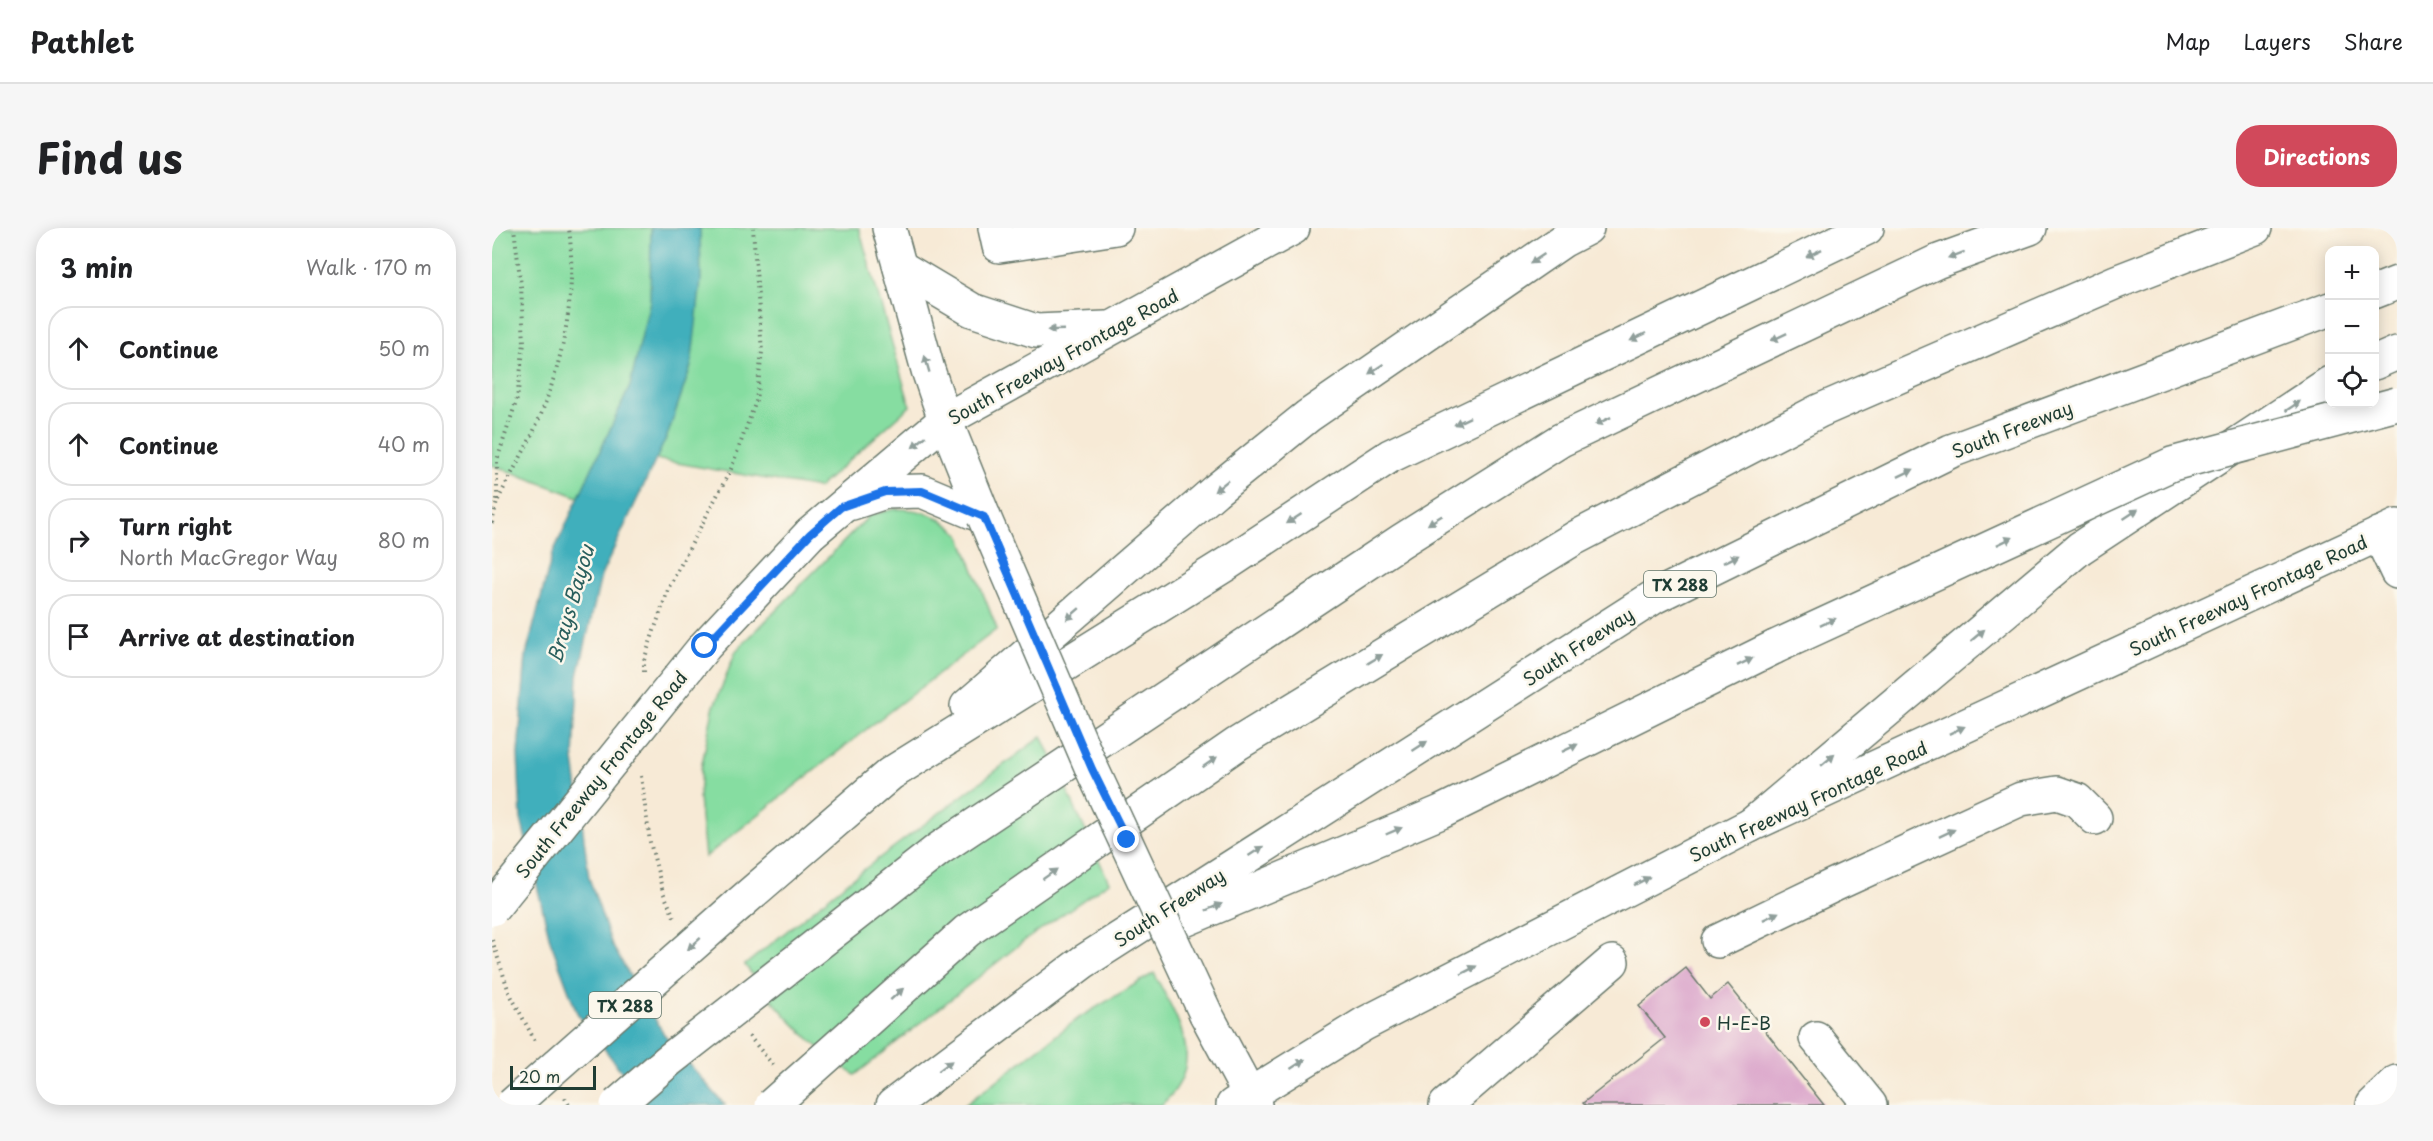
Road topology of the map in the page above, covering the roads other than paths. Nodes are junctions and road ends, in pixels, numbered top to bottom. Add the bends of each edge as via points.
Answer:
1 (889, 228) edge
2 (995, 228) edge
3 (1116, 228) edge
4 (1293, 228) edge
5 (1587, 228) edge
6 (1867, 228) edge
7 (2030, 228) edge
8 (2255, 228) edge
9 (900, 267) junction
10 (2397, 284) edge
11 (2379, 290) edge
12 (2325, 311) edge
13 (1114, 328) junction
14 (2397, 353) edge
15 (2379, 361) edge
16 (2325, 386) edge
17 (2397, 404) edge
18 (945, 420) junction
19 (841, 507) junction
20 (984, 517) junction
21 (2388, 530) edge
22 (2397, 572) edge
23 (890, 774) junction
24 (2095, 818) dead end
25 (1751, 825) junction
26 (492, 909) edge
27 (1718, 941) dead end
28 (1083, 962) junction
29 (1612, 962) dead end
30 (1816, 1038) dead end
31 (2397, 1082) edge
32 (1246, 1102) edge
33 (896, 1103) edge
34 (512, 1105) edge
35 (617, 1105) edge
36 (772, 1105) edge
37 (1446, 1105) edge
38 (1870, 1105) edge
39 (2373, 1105) edge

1 - 9 main road
2 - 3 main road via 999,246
4 - 13 main road, South Freeway Frontage Road
5 -> 23 main road via 1308,416 1215,491
6 -> 23 main road, TX 288 via 1390,456 1218,569
7 -> 35 main road, bridge via 1936,262 1562,440 1401,541 939,849
36 -> 8 main road, bridge via 967,931 1237,744 1575,538 1819,411 2116,282
13 -> 9 main road via 1036,331 972,310
18 -> 9 main road
10 - 11 main road
28 -> 12 main road, South Freeway / TX 288 via 1654,597 1951,451
13 - 18 main road, South Freeway Frontage Road
14 - 15 main road
25 -> 16 main road via 2080,548
28 -> 17 main road, bridge via 1441,812 1775,647 2172,464
18 -> 19 main road, South Freeway Frontage Road
18 - 20 main road
19 - 20 main road via 885,492 922,491
19 - 26 main road, South Freeway Frontage Road, bridge via 810,534 705,646
20 - 32 main road, bridge via 1092,769
21 - 22 main road
25 -> 21 main road, South Freeway Frontage Road
23 -> 34 main road, TX 288, bridge
27 -> 24 main road via 2022,799 2057,793 2077,800
32 -> 25 main road, South Freeway Frontage Road via 1364,1024
33 -> 28 main road, South Freeway / TX 288
29 - 37 main road
30 - 38 main road
31 - 39 main road

